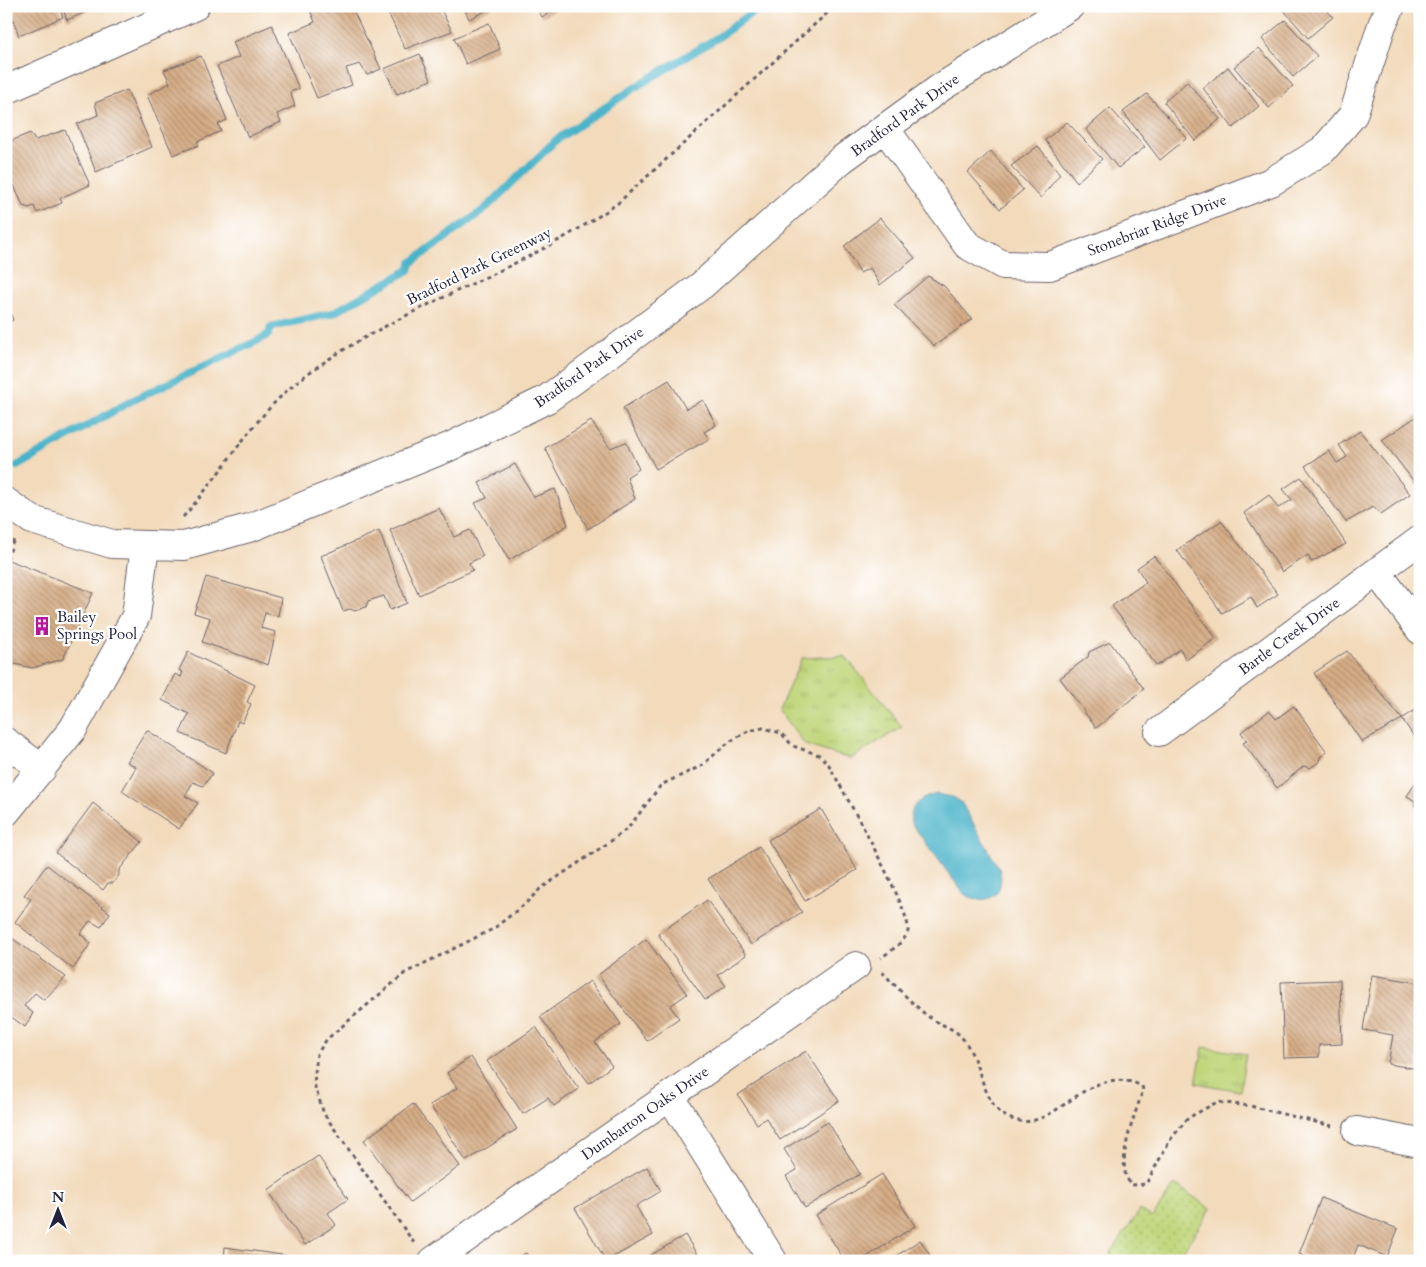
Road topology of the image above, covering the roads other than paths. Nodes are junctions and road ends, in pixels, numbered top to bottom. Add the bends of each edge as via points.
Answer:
1 (1070, 6) edge
2 (1391, 6) edge
3 (186, 8) edge
4 (9, 81) edge
5 (885, 128) junction
6 (6, 502) edge
7 (1420, 540) edge
8 (145, 545) junction
9 (1377, 572) junction
10 (1420, 630) edge
11 (1159, 732) dead end
12 (6, 742) edge
13 (42, 769) junction
14 (6, 812) edge
15 (865, 965) road end
16 (670, 1096) junction
17 (1357, 1131) road end
18 (1420, 1143) edge
19 (424, 1254) edge
20 (773, 1261) edge

1 - 5 street, Bradford Park Drive via 940,88
2 - 5 street, Stonebriar Ridge Drive via 1353,114 1323,150 1271,182 1050,266 1003,265 967,245
3 - 4 street
5 - 8 street, Bradford Park Drive via 842,160 702,285 547,399 449,447 252,528 178,546
6 - 8 street, Bradford Park Drive via 32,520 112,544
7 - 9 street, Bartle Creek Drive
8 - 13 street via 136,616 73,729
9 - 10 street
9 - 11 street, Bartle Creek Drive
12 - 13 street
13 - 14 street
15 - 16 street, Dumbarton Oaks Drive
16 - 19 street, Dumbarton Oaks Drive
16 - 20 street
17 - 18 street

